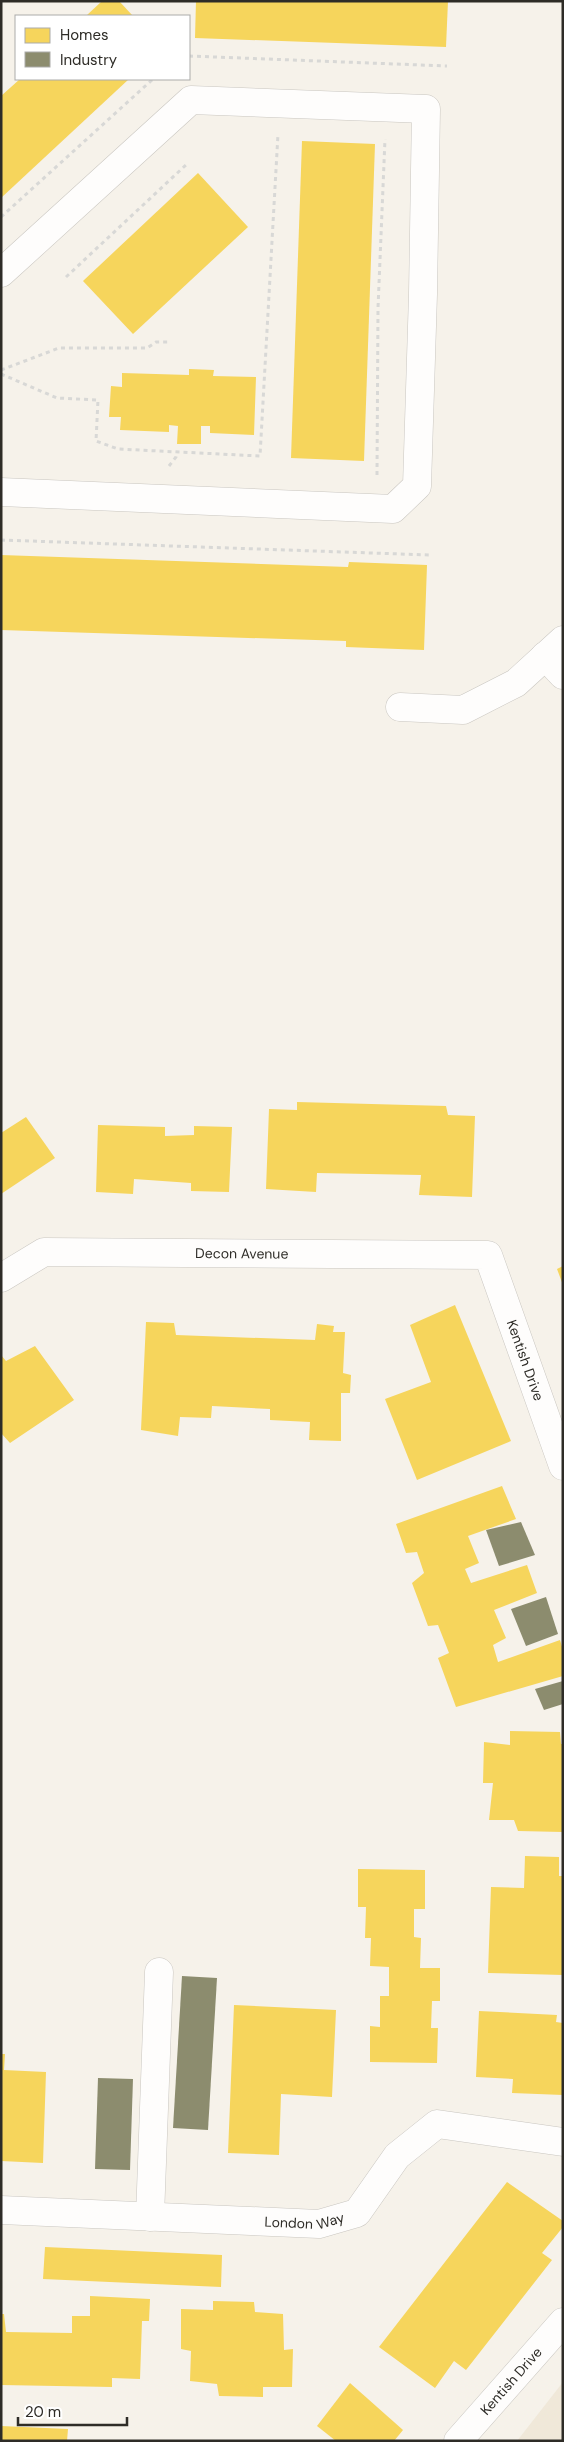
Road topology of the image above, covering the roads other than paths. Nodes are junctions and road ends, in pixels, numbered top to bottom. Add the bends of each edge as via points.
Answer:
1 (1, 273) edge
2 (1, 492) edge
3 (557, 657) edge
4 (400, 707) dead end
5 (488, 1255) joint
6 (1, 1278) edge
7 (563, 1466) edge
8 (159, 1972) dead end
9 (563, 2142) edge
10 (1, 2210) edge
11 (150, 2217) junction
12 (563, 2322) edge
13 (458, 2441) edge

1 - 2 street via 191,100 426,109 417,486 393,509
3 - 4 street via 516,683 463,710
5 - 6 street, Decon Avenue via 44,1252
5 - 7 street, Kentish Drive
8 - 11 street
9 - 11 street, London Way via 437,2124 397,2156 357,2213 319,2224
10 - 11 street, London Way
12 - 13 street, Kentish Drive

